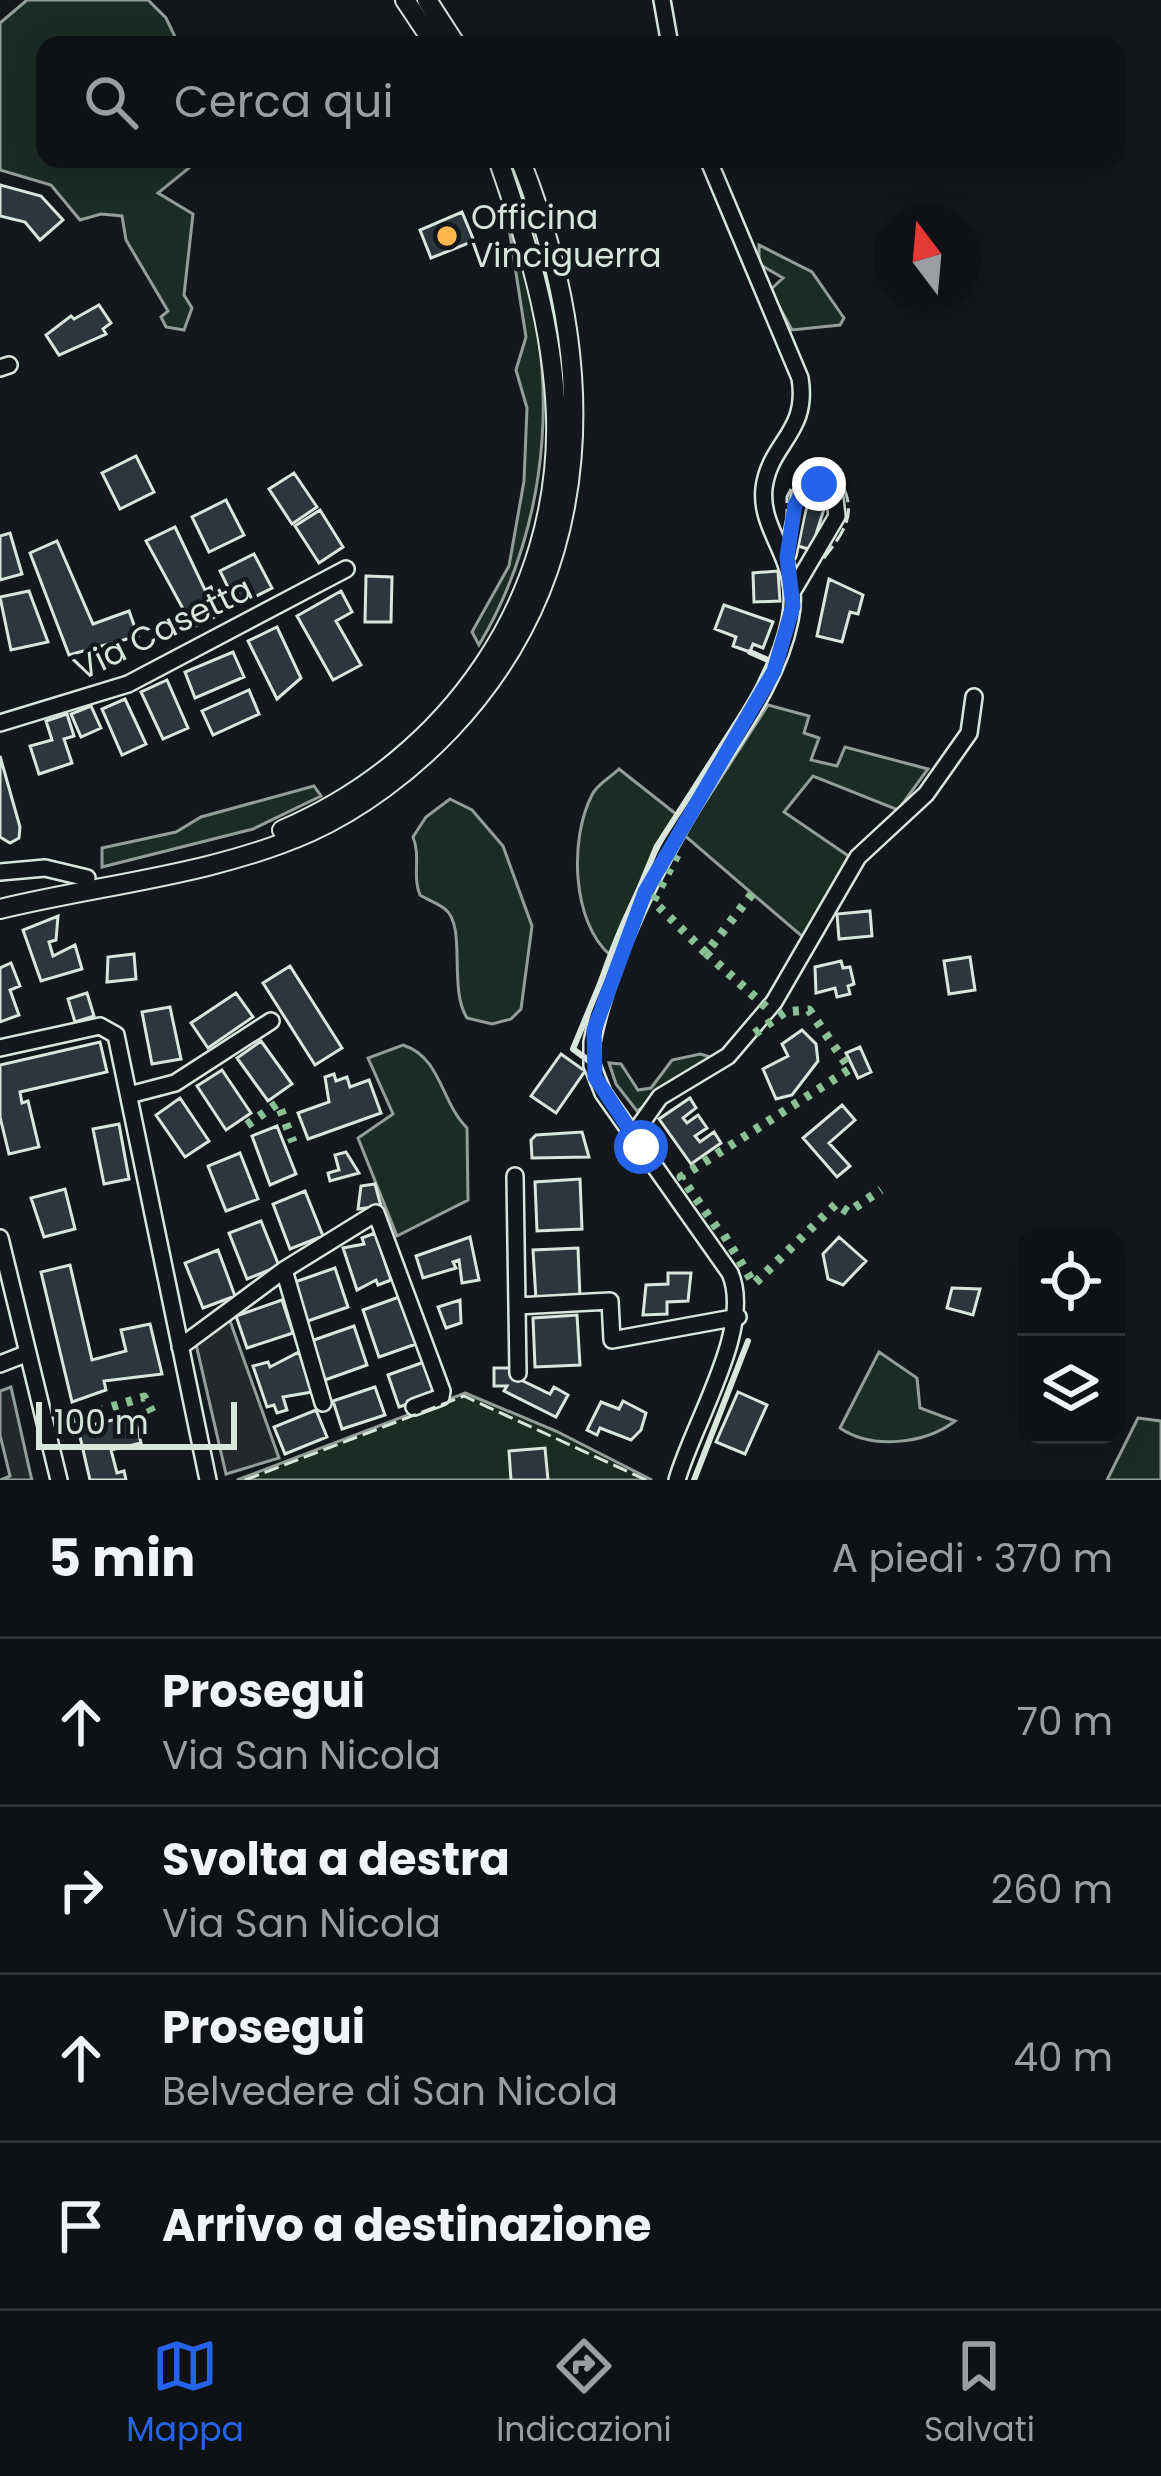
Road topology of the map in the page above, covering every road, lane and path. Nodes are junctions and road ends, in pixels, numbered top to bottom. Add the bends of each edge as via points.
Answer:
1 (405, 0) edge
2 (427, 0) edge
3 (662, 0) edge
4 (429, 36) edge
5 (450, 36) edge
6 (668, 36) edge
7 (501, 168) edge
8 (523, 168) edge
9 (712, 168) edge
10 (787, 557) junction
11 (346, 569) dead end
12 (794, 590) junction
13 (974, 697) dead end
14 (0, 723) edge
15 (0, 872) edge
16 (87, 878) junction
17 (0, 896) edge
18 (0, 908) edge
19 (271, 1021) dead end
20 (0, 1048) edge
21 (129, 1095) junction
22 (633, 1135) junction
23 (515, 1176) dead end
24 (0, 1238) edge
25 (284, 1270) junction
26 (517, 1306) junction
27 (738, 1317) junction
28 (180, 1347) junction
29 (28, 1353) junction
30 (0, 1364) edge
31 (518, 1373) dead end
32 (323, 1402) dead end
33 (414, 1407) dead end
34 (59, 1480) edge
35 (208, 1480) edge
36 (677, 1480) edge

1 - 4 main road
2 - 5 main road
3 - 6 street
7 - 16 main road via 536,280 556,416 538,559 505,633 467,693 363,787 253,842
8 - 18 main road via 568,335 572,484 554,559 522,634 481,697 429,752 314,830 256,853
9 - 10 street via 800,378 802,416 764,488
10 - 12 street
10 - 12 street via 800,494 819,484 834,491 831,530
11 - 14 street, Via Casetta via 128,684
12 - 22 street via 774,671 645,892 598,1016 595,1077
13 - 22 street via 969,733 926,794 858,857 774,1002 728,1057 660,1097
15 - 16 street via 45,868
16 - 17 main road
19 - 21 street via 176,1083
20 - 21 street via 100,1026 116,1035
21 - 28 street
22 - 27 street via 730,1274
23 - 26 street
24 - 29 street
25 - 28 street
25 - 32 street
25 - 33 street via 376,1213 442,1391
26 - 27 street via 610,1301 612,1340
26 - 31 street
27 - 36 street
28 - 35 street
29 - 30 street
29 - 34 street

